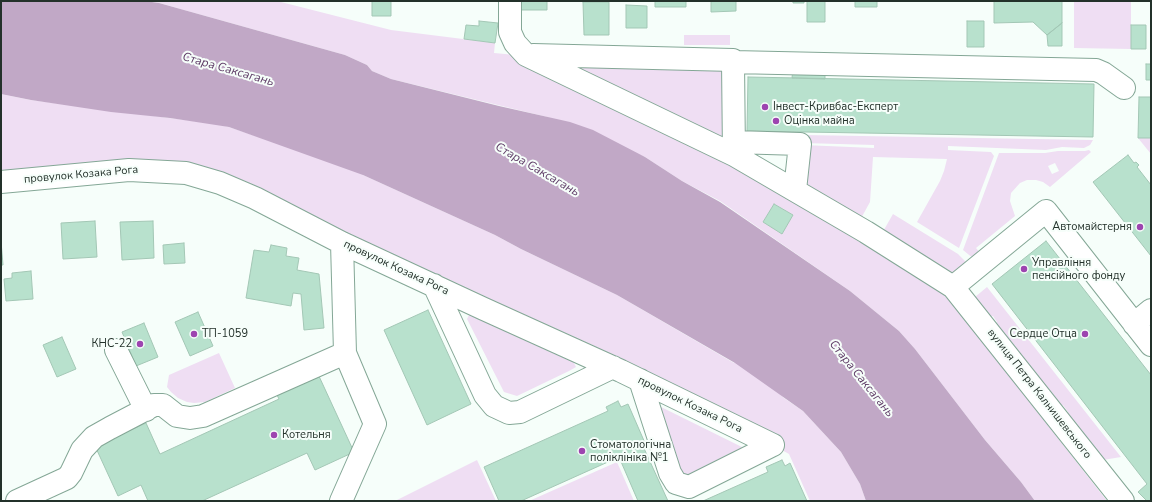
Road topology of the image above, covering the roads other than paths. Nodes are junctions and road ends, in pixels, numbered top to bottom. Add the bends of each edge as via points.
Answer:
1 (510, 1) edge
2 (526, 55) junction
3 (733, 62) junction
4 (1124, 88) dead end
5 (734, 148) junction
6 (1, 182) edge
7 (795, 190) junction
8 (342, 243) junction
9 (434, 285) junction
10 (953, 287) junction
11 (1151, 310) edge
12 (1134, 324) junction
13 (1151, 344) edge
14 (116, 350) dead end
15 (345, 353) junction
16 (613, 367) junction
17 (640, 380) junction
18 (146, 410) junction
19 (17, 501) edge
20 (341, 501) edge
21 (1124, 501) edge

1 - 2 street via 510,32 514,43
2 - 3 street
2 - 5 street, вулиця Петра Калнишевського
3 - 4 street via 1096,70
3 - 5 street
5 - 7 street, вулиця Петра Калнишевського
5 - 7 street via 800,144
6 - 8 street, провулок Козака Рога via 128,170 186,174 220,183 255,198
7 - 10 street, вулиця Петра Калнишевського
8 - 9 street, провулок Козака Рога
8 - 15 street
9 - 16 street, провулок Козака Рога
9 - 16 street via 485,395 494,406 509,413 520,412
10 - 12 street via 1046,211
10 - 21 street, вулиця Петра Калнишевського
11 - 12 street
12 - 13 street
14 - 18 street
15 - 18 street via 203,416 177,416 163,405
15 - 20 street via 375,424
16 - 17 street, провулок Козака Рога
17 - 17 street, провулок Козака Рога via 773,445 688,487 676,483 670,473
18 - 19 street via 94,437 82,450 66,478

